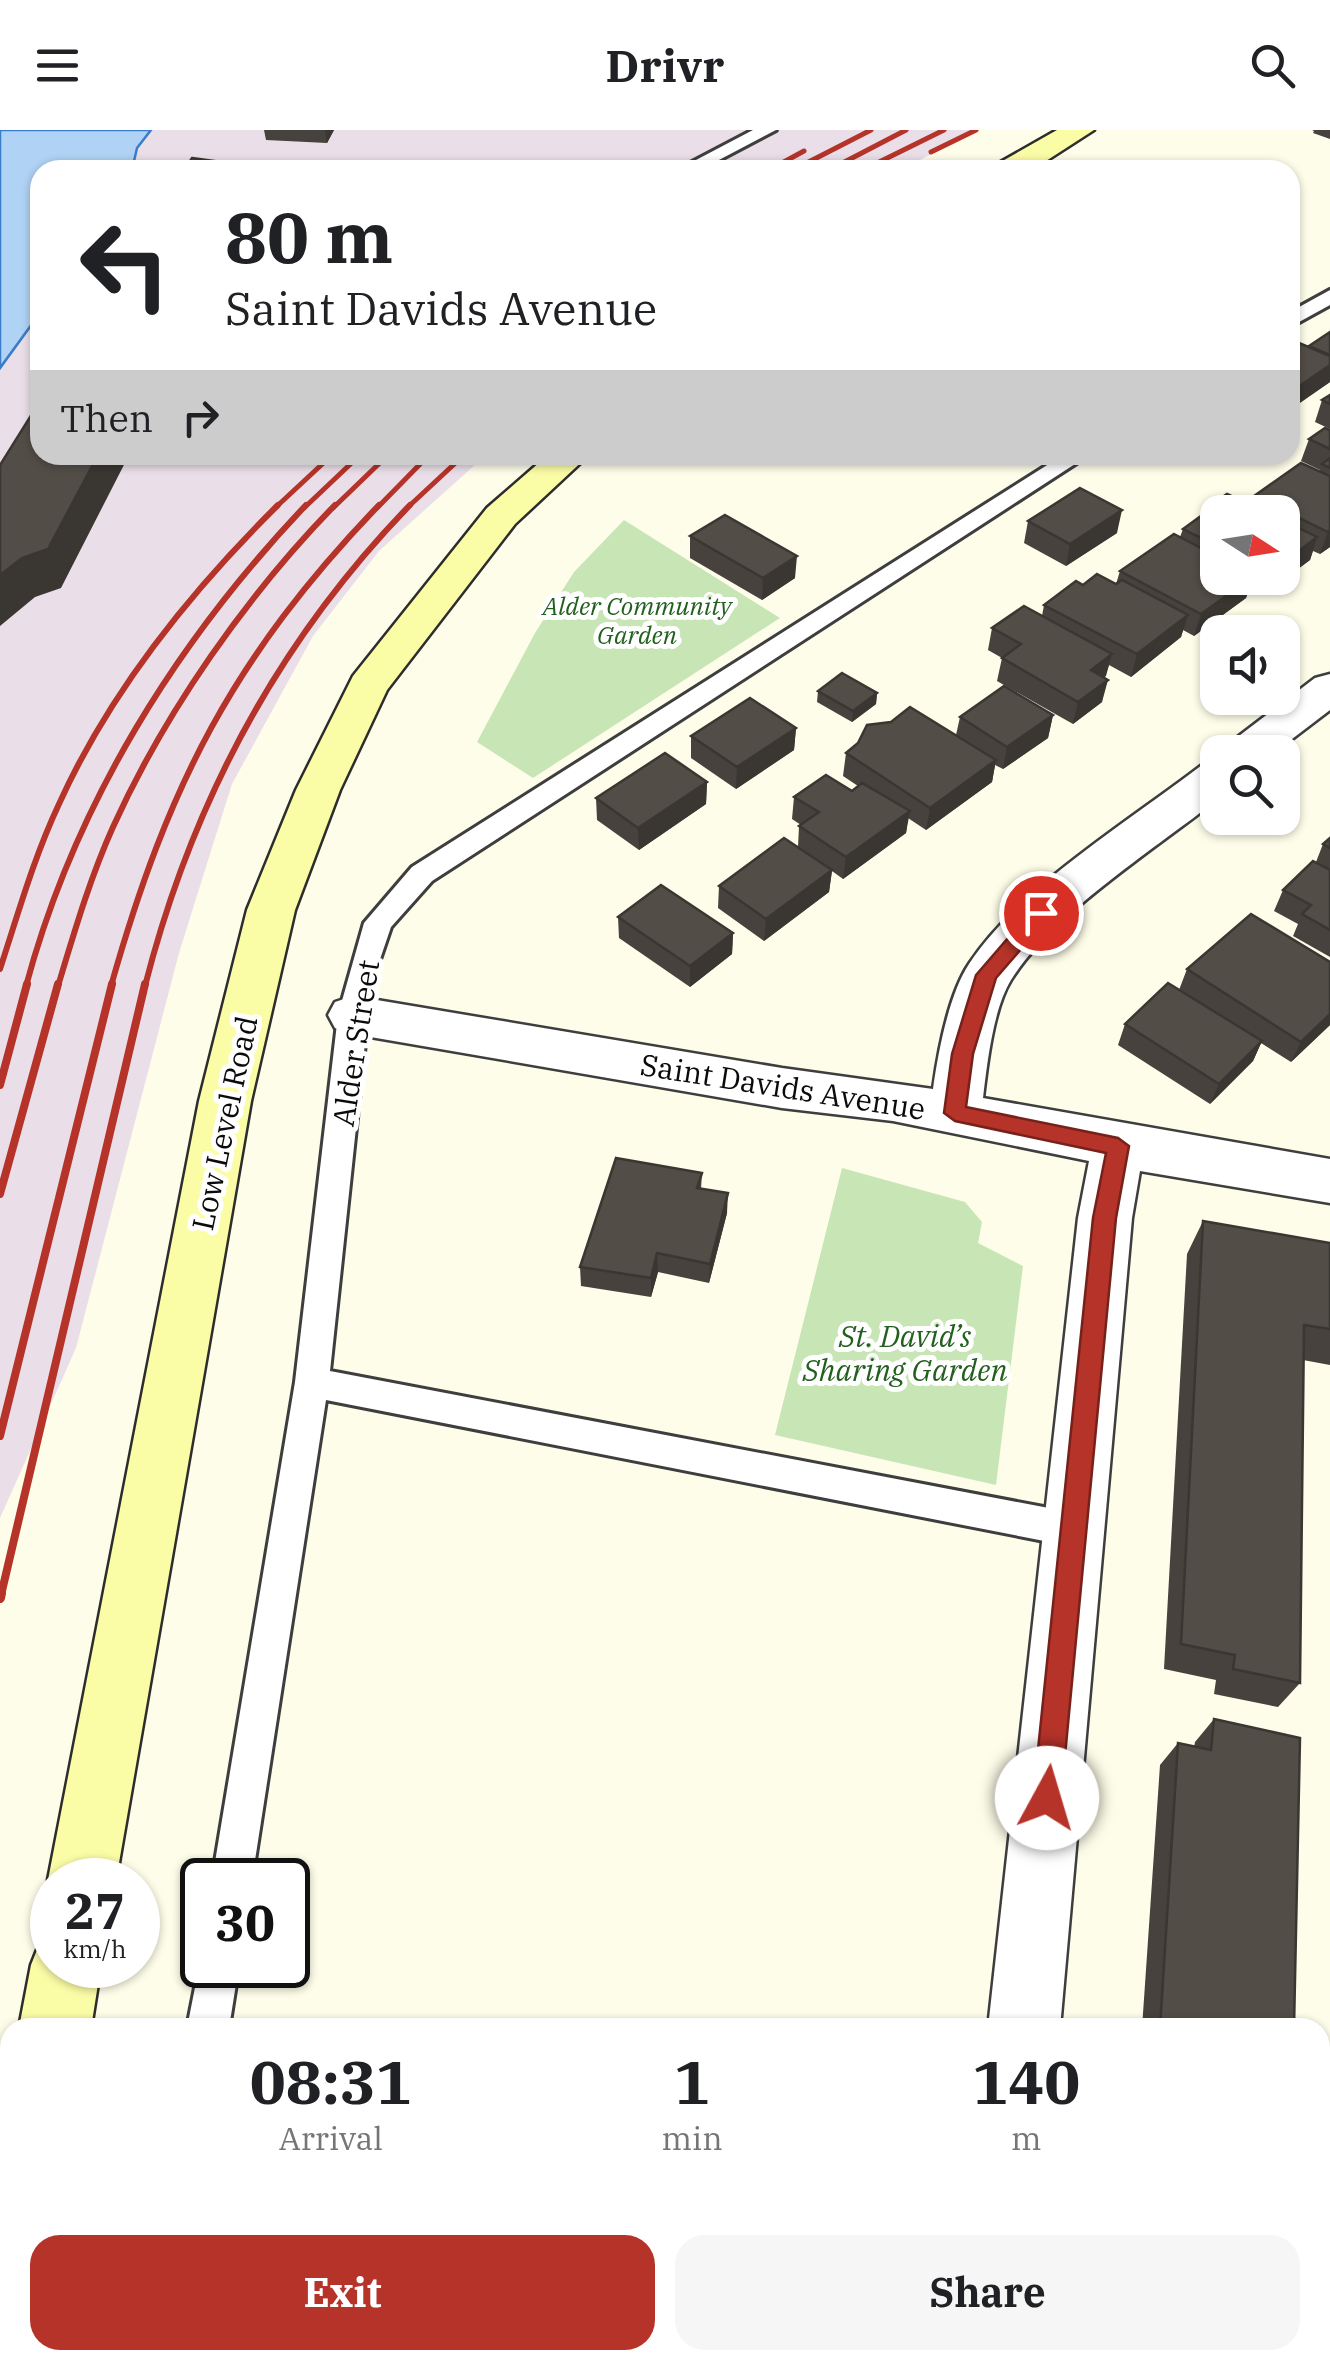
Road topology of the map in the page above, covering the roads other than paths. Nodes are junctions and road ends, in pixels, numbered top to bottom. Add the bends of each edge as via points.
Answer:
1 (767, 130) edge
2 (1079, 130) edge
3 (706, 160) edge
4 (1027, 160) edge
5 (1330, 296) edge
6 (1300, 316) edge
7 (559, 465) edge
8 (1062, 465) edge
9 (1330, 688) edge
10 (1270, 735) edge
11 (1200, 790) edge
12 (353, 1015) junction
13 (955, 1113) junction
14 (1118, 1146) junction
15 (1330, 1181) edge
16 (312, 1382) junction
17 (1075, 1530) junction
18 (86, 1858) edge
19 (236, 1858) edge
20 (62, 1988) edge
21 (214, 1988) edge
22 (57, 2018) edge
23 (210, 2018) edge
24 (1025, 2018) edge

1 - 3 lane
2 - 4 main road
5 - 6 lane
7 - 18 main road, Low Level Road via 501,516 368,686 271,910 225,1101
8 - 12 lane, Alder Street via 422,874 378,923
9 - 10 street
11 - 13 street via 1041,913 986,975 962,1054
12 - 13 street, Saint Davids Avenue
12 - 16 lane, Alder Street
13 - 14 street, Saint Davids Avenue
14 - 15 street, Saint Davids Avenue
14 - 17 street via 1104,1218
16 - 17 lane
16 - 19 lane, Alder Street
17 - 24 street
20 - 22 main road
21 - 23 lane

